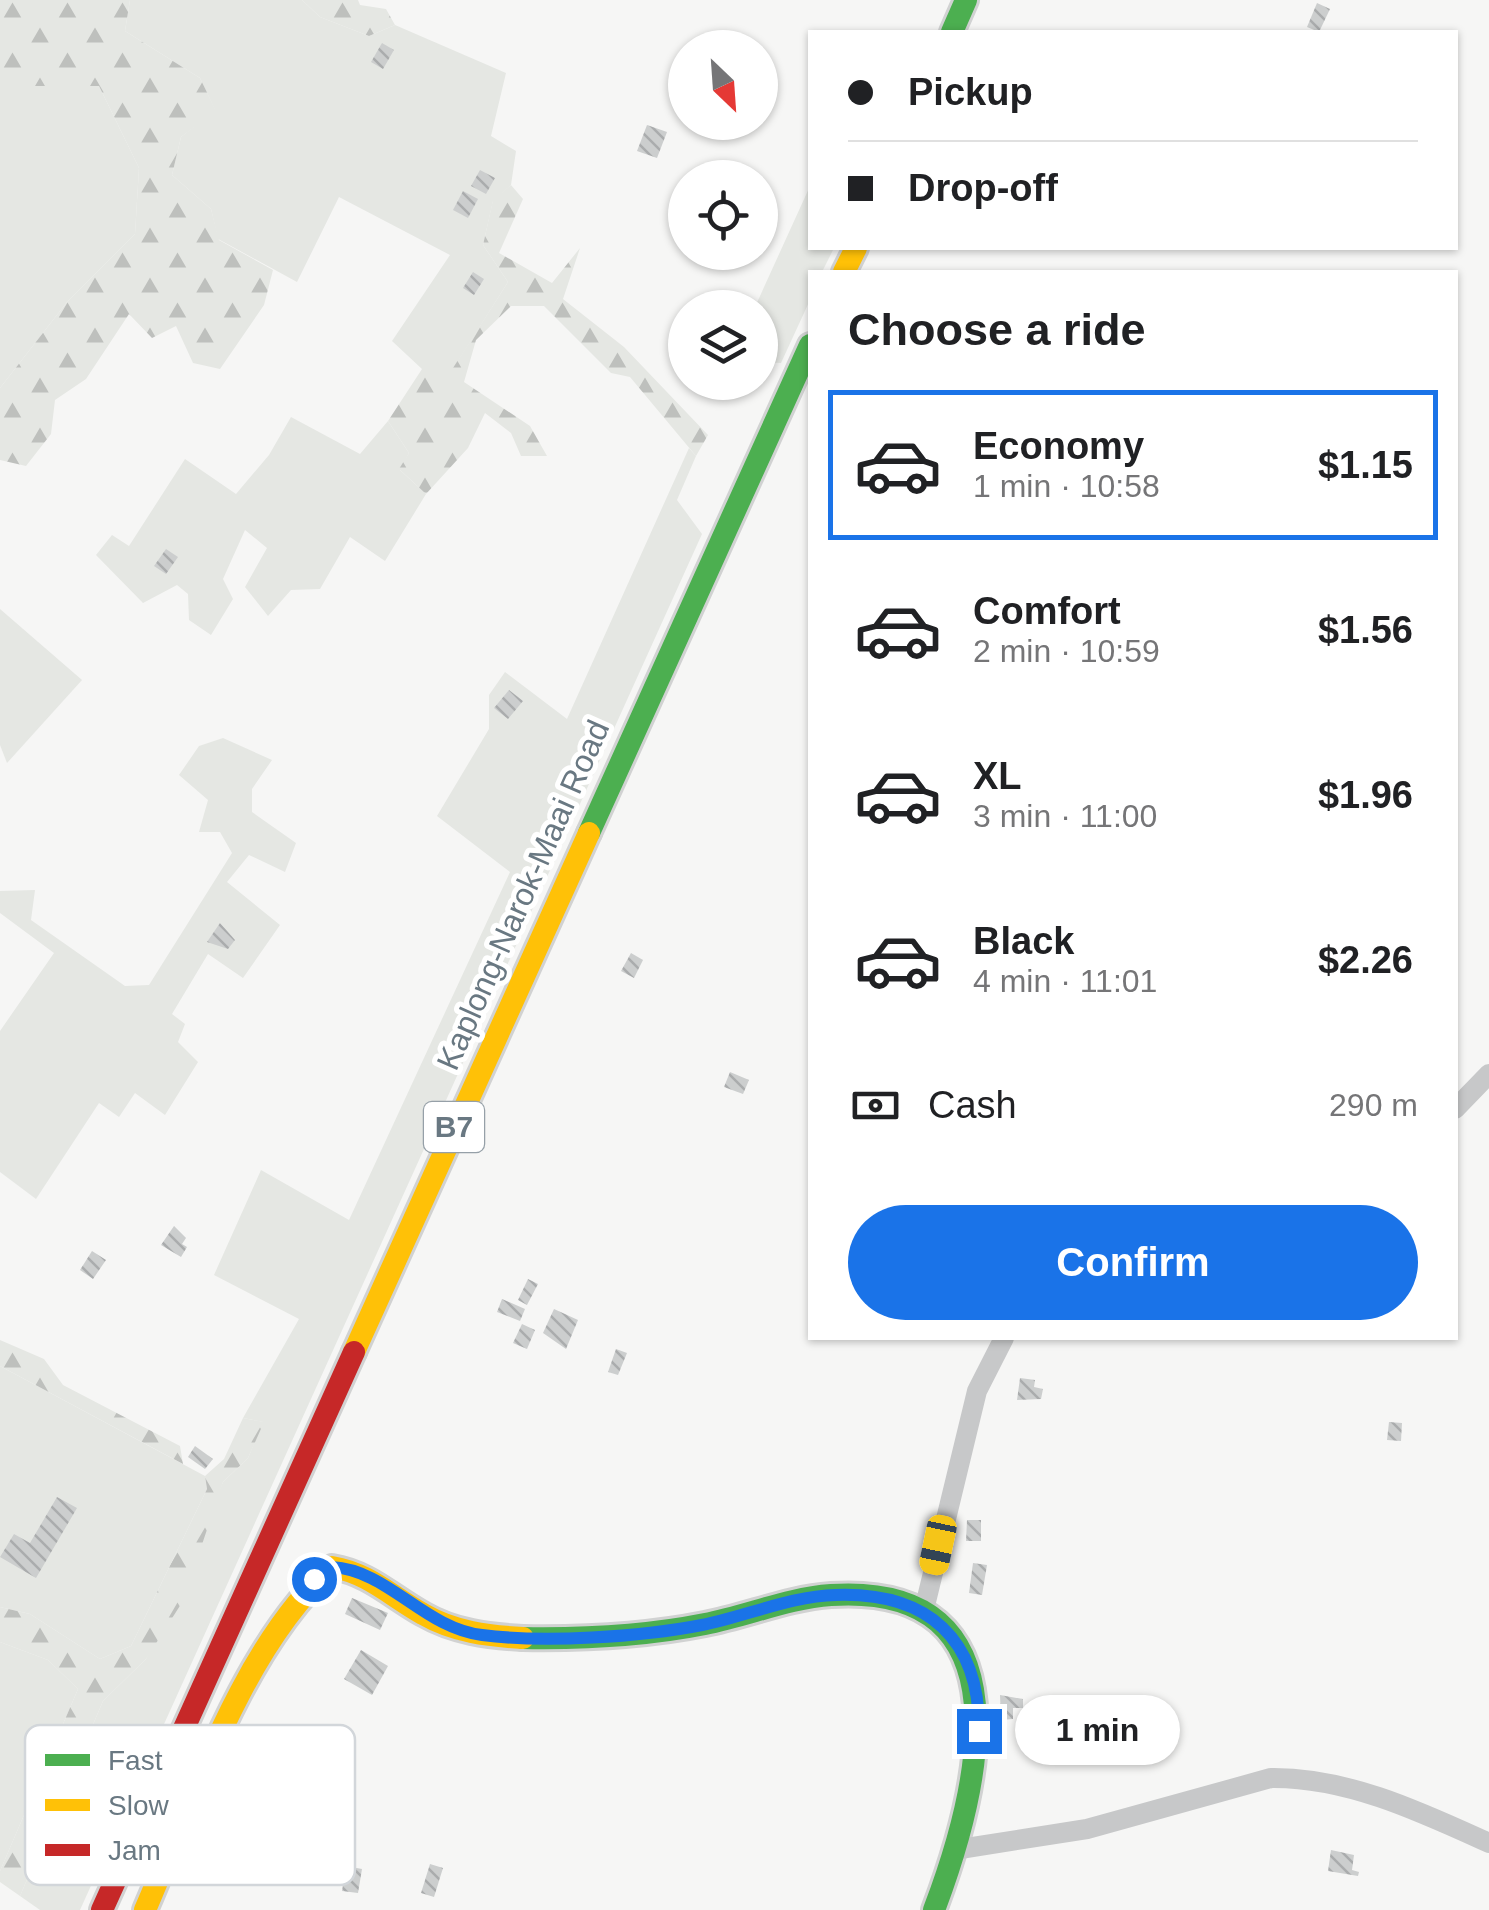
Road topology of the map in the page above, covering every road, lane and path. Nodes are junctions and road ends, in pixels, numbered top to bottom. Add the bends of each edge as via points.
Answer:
1 (966, 0) edge
2 (953, 30) edge
3 (808, 349) edge
4 (1489, 1074) edge
5 (1458, 1106) edge
6 (1003, 1340) edge
7 (924, 1610) junction
8 (186, 1725) edge
9 (231, 1725) edge
10 (1489, 1844) edge
11 (960, 1849) junction
12 (113, 1885) edge
13 (157, 1885) edge
14 (102, 1910) edge
15 (145, 1910) edge
16 (934, 1910) edge

1 - 2 main road
3 - 8 main road, Kaplong-Narok-Maai Road / B7
4 - 5 street
6 - 7 street via 976,1390
7 - 9 main road via 837,1595 688,1627 560,1638 482,1635 424,1615 360,1572 332,1567 314,1579 268,1645
7 - 11 main road via 949,1632 978,1686 979,1731
10 - 11 street via 1400,1806 1304,1778 1271,1778 1030,1841
11 - 16 main road
12 - 14 main road, Kaplong-Narok-Maai Road / B7
13 - 15 main road

